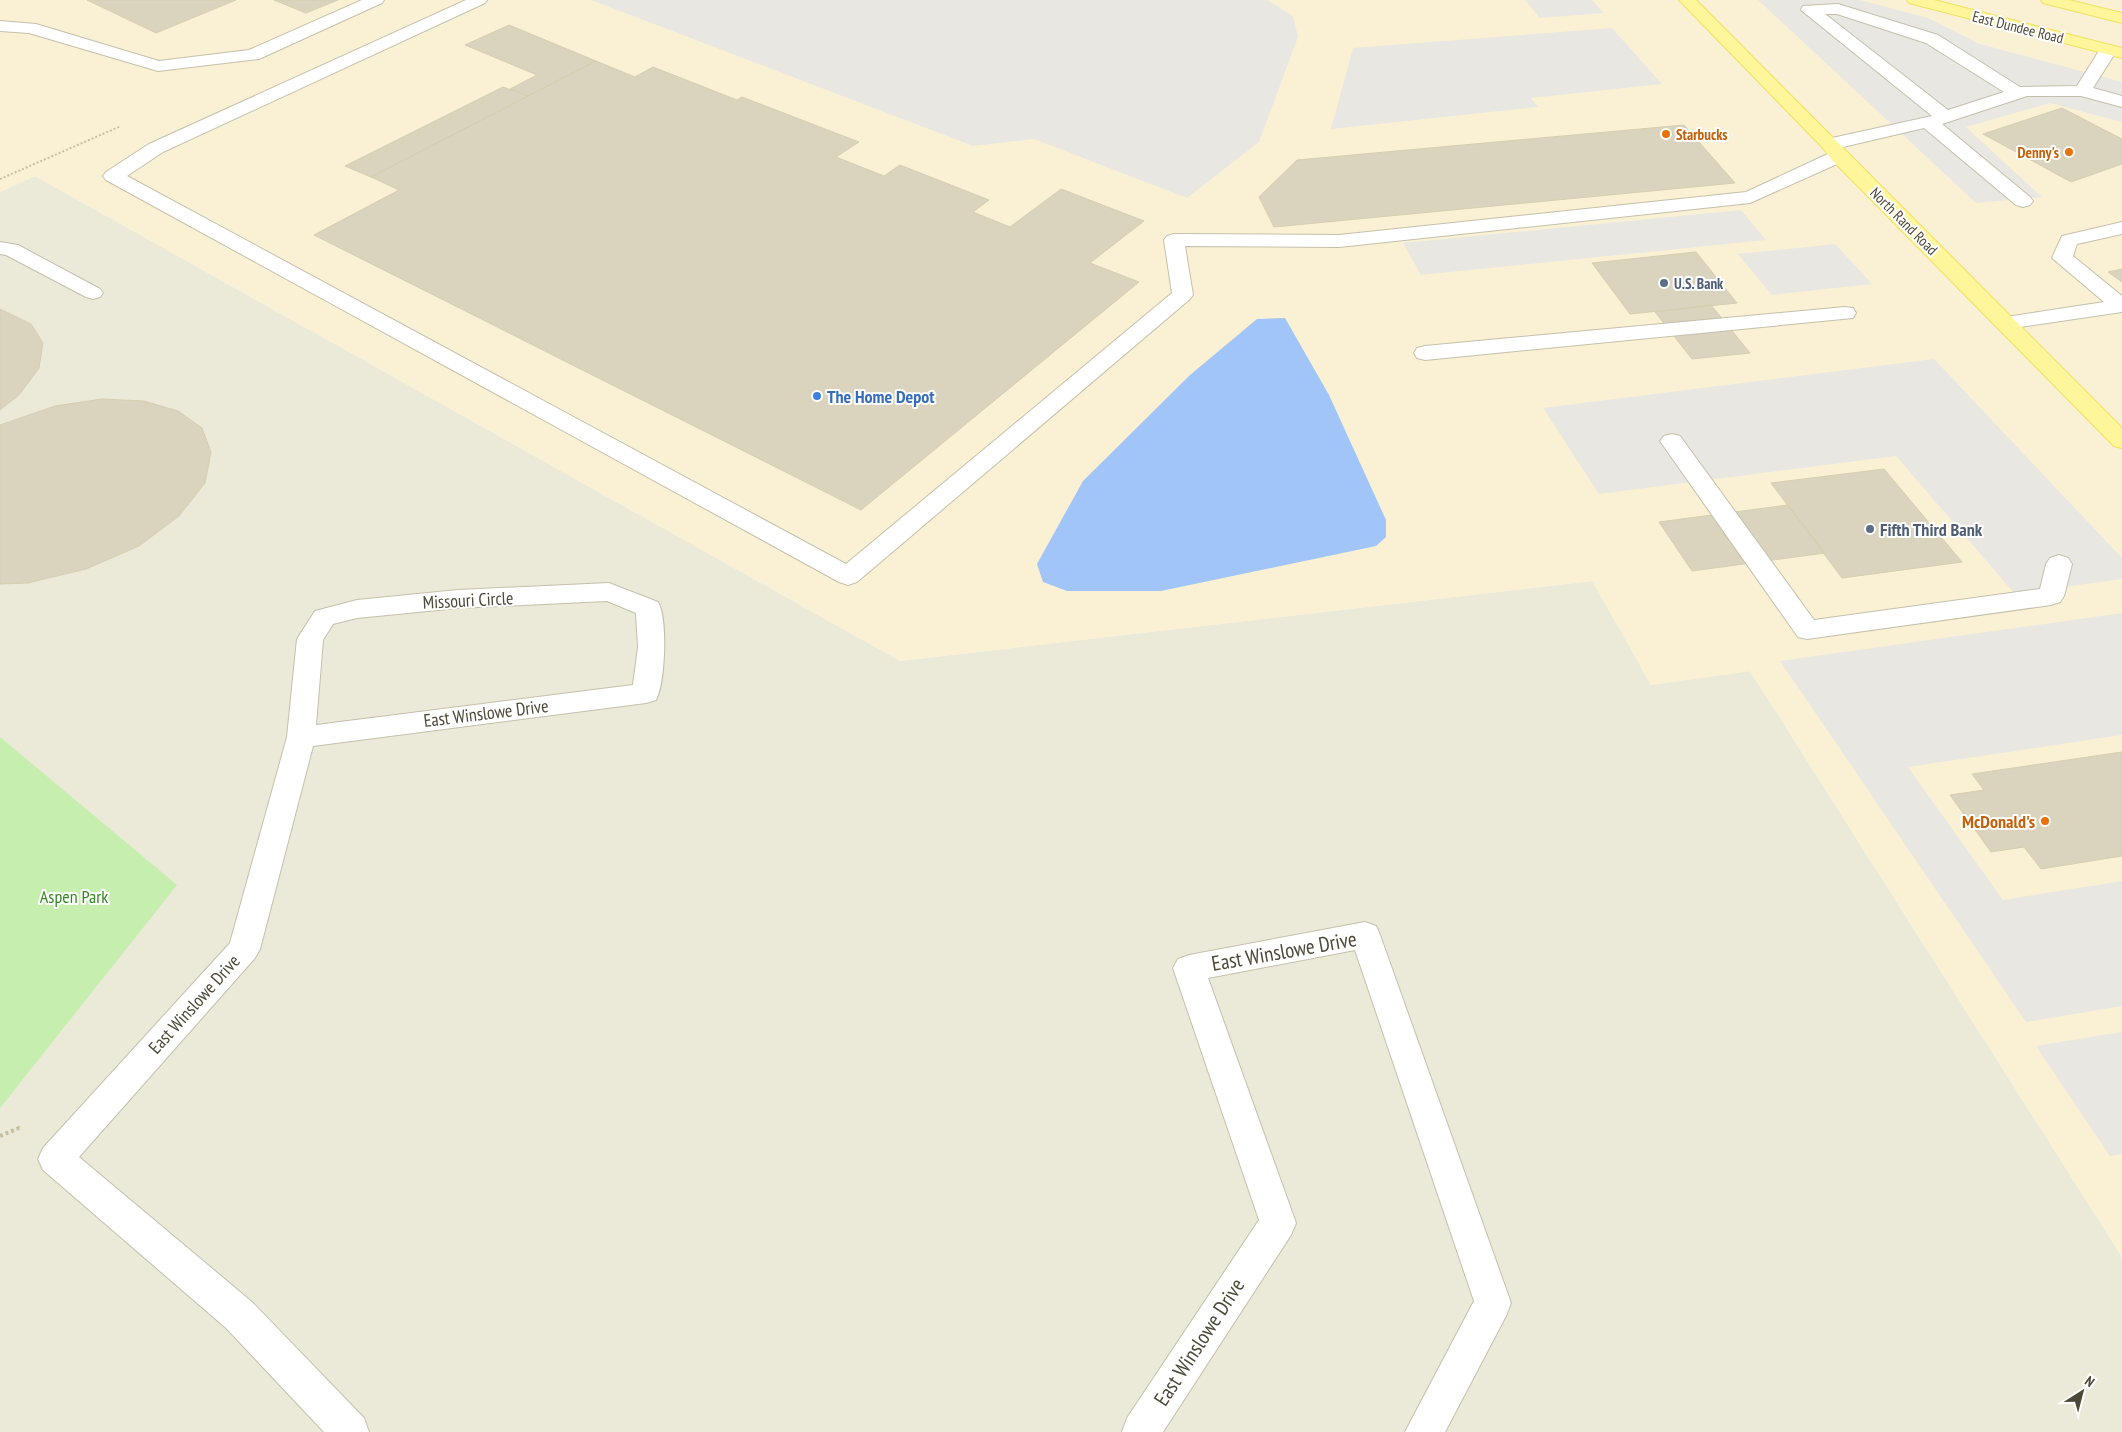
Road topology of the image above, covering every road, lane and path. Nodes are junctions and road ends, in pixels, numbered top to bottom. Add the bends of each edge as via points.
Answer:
1 (376, 0) edge
2 (479, 0) edge
3 (1687, 0) edge
4 (1706, 0) edge
5 (1915, 0) edge
6 (2049, 0) edge
7 (2122, 18) edge
8 (1708, 20) junction
9 (0, 26) edge
10 (2115, 52) edge
11 (2082, 91) junction
12 (2018, 93) junction
13 (2122, 102) edge
14 (1937, 119) junction
15 (1834, 150) junction
16 (2023, 201) dead end
17 (2122, 228) edge
18 (0, 248) edge
19 (93, 293) dead end
20 (2122, 306) edge
21 (1845, 313) dead end
22 (2006, 323) junction
23 (1425, 353) dead end
24 (1672, 441) dead end
25 (2122, 441) edge
26 (2059, 564) dead end
27 (646, 693) joint
28 (301, 737) junction
29 (350, 1432) edge
30 (1140, 1432) edge
31 (1424, 1432) edge

1 - 9 street via 253,55 158,66 30,28
2 - 15 street via 156,148 113,176 848,576 1183,294 1174,240 1339,241 1750,197
3 - 8 main road, North Rand Road
4 - 8 main road
5 - 10 main road, East Dundee Road
6 - 7 main road, East Dundee Road
8 - 15 main road, North Rand Road
10 - 11 street
11 - 12 street
11 - 13 street
12 - 14 street
12 - 14 street via 1932,39 1838,9 1809,10
14 - 15 street
14 - 16 street
15 - 22 main road, North Rand Road
17 - 20 street via 2069,240 2062,258
18 - 19 street via 11,249
20 - 22 street
21 - 23 street
22 - 25 main road, North Rand Road
24 - 26 street via 1807,630 2051,596
27 - 28 street, East Winslowe Drive
27 - 28 street, Missouri Circle via 651,647 649,608 609,592 458,599 356,609 324,617 310,639
28 - 29 street, East Winslowe Drive via 244,949 55,1159 239,1315
30 - 31 street, East Winslowe Drive via 1278,1223 1189,968 1365,935 1493,1303

